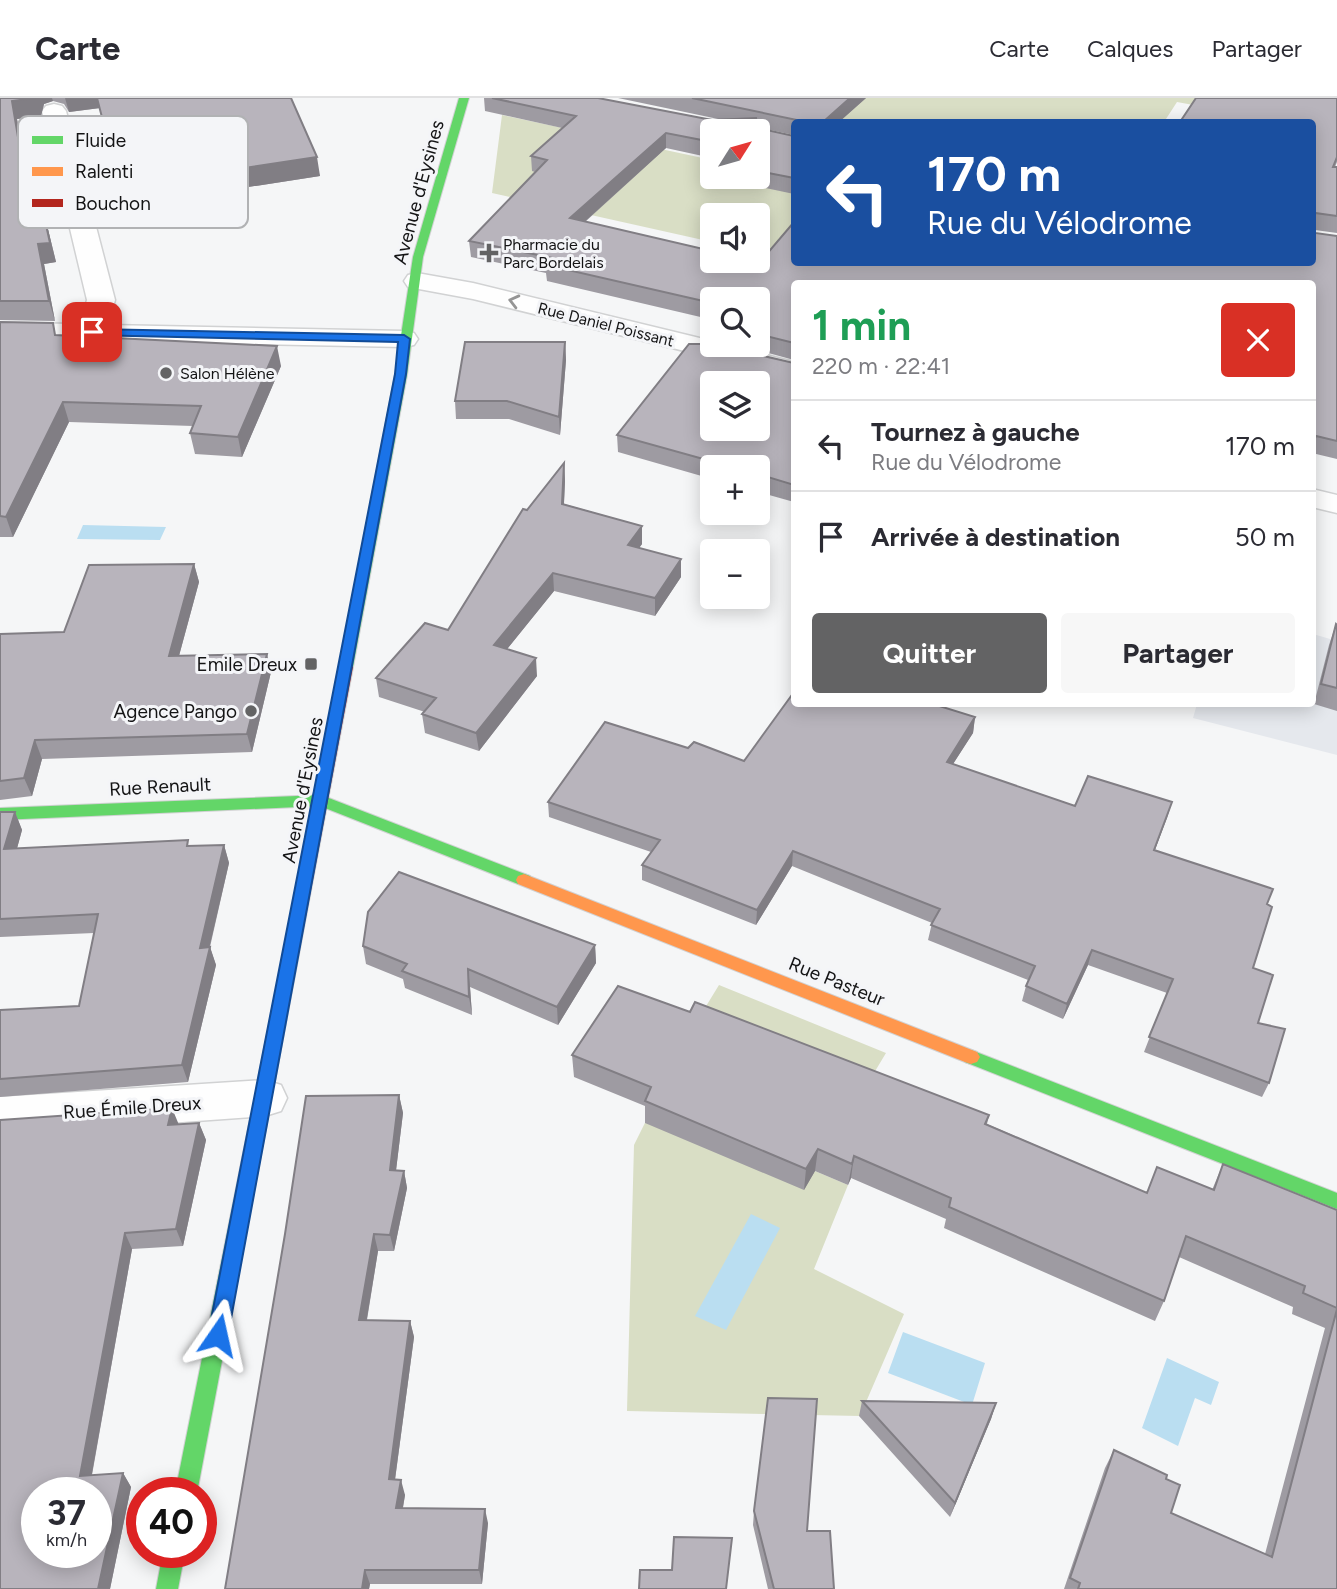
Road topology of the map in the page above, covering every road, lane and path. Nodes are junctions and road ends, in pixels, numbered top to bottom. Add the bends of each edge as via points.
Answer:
1 (464, 98) edge
2 (54, 111) dead end
3 (55, 116) edge
4 (83, 228) edge
5 (417, 281) junction
6 (0, 331) edge
7 (92, 332) junction
8 (404, 339) junction
9 (791, 369) edge
10 (1316, 499) edge
11 (1337, 504) edge
12 (321, 800) junction
13 (0, 814) edge
14 (265, 1098) junction
15 (0, 1116) edge
16 (1337, 1201) edge
17 (189, 1477) edge
18 (171, 1568) edge
19 (167, 1589) edge

1 - 5 street, Avenue d'Eysines via 418,257
2 - 3 street
4 - 7 street via 101,300
5 - 8 street, Avenue d'Eysines
9 -> 5 street, Rue Daniel Poissant
6 - 7 street
7 - 8 street
8 - 12 street, Avenue d'Eysines
10 - 11 street
12 - 13 street, Rue Renault
12 - 14 street, Avenue d'Eysines
12 - 16 street, Rue Pasteur
14 - 15 street, Rue Émile Dreux
14 - 17 street, Avenue d'Eysines
18 - 19 street

